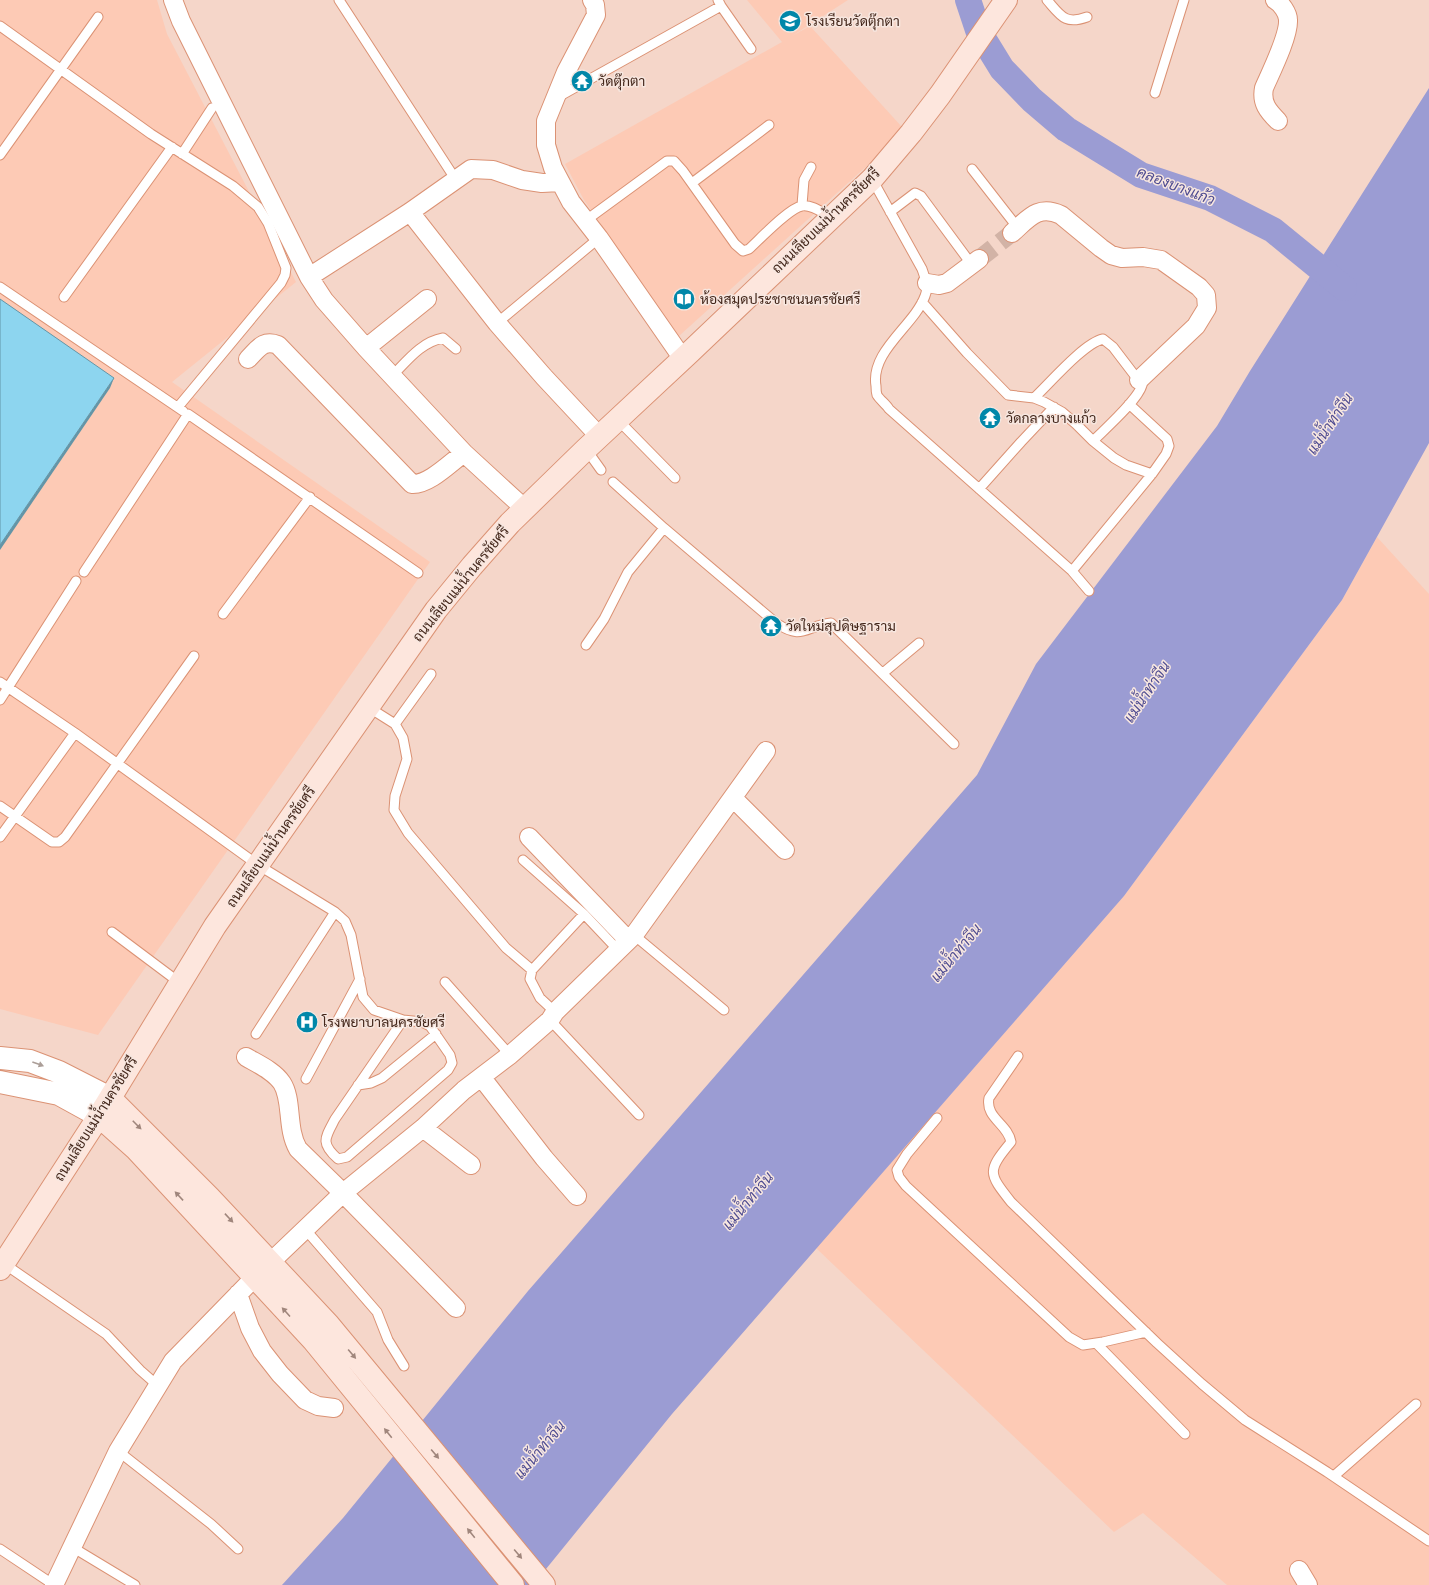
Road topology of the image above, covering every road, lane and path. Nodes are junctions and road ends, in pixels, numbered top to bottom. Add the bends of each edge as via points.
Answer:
1 (173, 0) edge
2 (339, 0) edge
3 (592, 0) edge
4 (1006, 0) edge
5 (1047, 0) edge
6 (1184, 0) edge
7 (1275, 0) edge
8 (719, 3) edge
9 (98, 17) dead end
10 (1087, 17) dead end
11 (0, 26) edge
12 (751, 49) dead end
13 (61, 69) junction
14 (1155, 94) dead end
15 (555, 99) junction
16 (212, 108) dead end
17 (1278, 121) dead end
18 (769, 125) dead end
19 (172, 147) junction
20 (182, 154) junction
21 (0, 155) edge
22 (811, 167) dead end
23 (972, 169) dead end
24 (872, 179) junction
25 (456, 180) junction
26 (560, 182) junction
27 (692, 183) junction
28 (802, 205) junction
29 (410, 212) junction
30 (890, 212) junction
31 (832, 218) junction
32 (586, 221) junction
33 (1015, 230) joint
34 (599, 238) junction
35 (975, 262) joint
36 (309, 277) junction
37 (927, 283) junction
38 (0, 288) edge
39 (64, 297) dead end
40 (427, 299) dead end
41 (922, 302) junction
42 (497, 323) junction
43 (366, 348) junction
44 (456, 349) dead end
45 (248, 359) dead end
46 (683, 359) junction
47 (392, 376) junction
48 (1139, 380) junction
49 (1034, 398) junction
50 (1129, 404) junction
51 (1054, 407) junction
52 (178, 408) junction
53 (188, 414) junction
54 (618, 420) junction
55 (1093, 441) junction
56 (593, 443) junction
57 (464, 453) junction
58 (601, 470) dead end
59 (1152, 474) junction
60 (675, 478) dead end
61 (613, 482) dead end
62 (979, 489) junction
63 (310, 497) junction
64 (525, 509) junction
65 (664, 528) junction
66 (1072, 571) junction
67 (84, 572) dead end
68 (418, 573) dead end
69 (76, 581) dead end
70 (1089, 591) dead end
71 (223, 614) dead end
72 (920, 643) dead end
73 (586, 645) dead end
74 (194, 656) dead end
75 (883, 673) junction
76 (431, 674) dead end
77 (0, 682) edge
78 (8, 688) junction
79 (0, 700) edge
80 (368, 707) junction
81 (395, 724) junction
82 (75, 732) junction
83 (954, 744) dead end
84 (766, 751) dead end
85 (118, 764) junction
86 (733, 798) junction
87 (0, 806) edge
88 (15, 816) junction
89 (0, 837) edge
90 (529, 837) dead end
91 (785, 850) dead end
92 (523, 860) dead end
93 (258, 865) junction
94 (335, 912) junction
95 (584, 914) junction
96 (112, 932) dead end
97 (627, 942) junction
98 (532, 970) junction
99 (360, 979) junction
100 (445, 982) dead end
101 (180, 983) junction
102 (724, 1010) dead end
103 (552, 1016) junction
104 (403, 1020) junction
105 (256, 1034) dead end
106 (436, 1034) junction
107 (510, 1055) junction
108 (1018, 1056) dead end
109 (246, 1057) dead end
110 (0, 1058) edge
111 (482, 1078) junction
112 (306, 1079) dead end
113 (0, 1082) edge
114 (358, 1085) junction
115 (104, 1107) junction
116 (639, 1115) dead end
117 (937, 1118) dead end
118 (423, 1128) junction
119 (471, 1165) dead end
120 (343, 1193) junction
121 (577, 1196) dead end
122 (305, 1228) junction
123 (271, 1262) junction
124 (1, 1265) edge
125 (255, 1277) junction
126 (238, 1294) junction
127 (456, 1308) dead end
128 (1146, 1332) junction
129 (1096, 1343) junction
130 (404, 1366) dead end
131 (157, 1385) junction
132 (1416, 1404) dead end
133 (334, 1408) dead end
134 (1185, 1434) dead end
135 (118, 1450) junction
136 (1334, 1476) junction
137 (1429, 1541) edge
138 (72, 1547) junction
139 (0, 1549) edge
140 (238, 1549) dead end
141 (1299, 1570) dead end
142 (54, 1585) edge
143 (135, 1585) edge
144 (513, 1585) edge
145 (544, 1585) edge
146 (1308, 1585) edge

1 - 36 street via 181,21
2 - 25 lane
3 - 15 street via 596,15
4 - 24 main road, ถนนเลียบแม่น้ำนครชัยศรี via 911,133
5 - 10 lane via 1067,20 1076,21
6 - 14 lane
7 - 17 street via 1285,10 1288,20 1286,33 1262,97 1266,108
8 - 12 lane
8 - 15 lane
9 - 13 lane
11 - 13 lane
13 - 19 lane
13 - 21 lane
15 - 26 street via 546,121 546,145
16 - 20 lane
18 - 27 lane
19 - 20 lane
19 - 39 lane
20 - 52 lane via 233,186 258,207 268,223 286,268 281,283
22 - 28 lane via 804,180
23 - 33 lane
24 - 30 lane
24 - 31 main road, ถนนเลียบแม่น้ำนครชัยศรี
25 - 26 street via 471,169 492,170 522,180 542,183
25 - 29 street
26 - 32 street
27 - 28 lane via 735,244 743,251 749,249
27 - 32 lane via 674,161 667,161
28 - 31 lane via 810,206
29 - 36 street
29 - 42 street
30 - 35 lane via 915,193 921,196
30 - 37 lane via 922,269
31 - 46 main road, ถนนเลียบแม่น้ำนครชัยศรี
32 - 34 street
33 - 48 street via 1044,210 1053,211 1111,255 1161,260 1199,287 1206,295 1207,308 1196,326
34 - 42 lane
34 - 46 street
35 - 37 street via 947,283
36 - 43 street via 324,300
37 - 41 lane
38 - 52 lane
40 - 43 street
41 - 49 lane via 966,353 1008,395
41 - 62 lane via 875,369 877,394 889,409
42 - 56 street via 544,377
43 - 47 street
44 - 47 lane via 443,338 433,340 414,353
45 - 57 street via 264,344 270,342 278,345 412,484 426,482
46 - 54 main road, ถนนเลียบแม่น้ำนครชัยศรี
47 - 57 street
48 - 49 lane via 1113,347 1103,339 1097,340 1082,351
48 - 50 lane via 1142,385 1141,391
49 - 51 lane
50 - 55 lane
50 - 59 lane via 1167,439 1169,446 1166,454
51 - 55 lane
51 - 62 lane
52 - 53 lane
53 - 63 lane
53 - 67 lane
54 - 56 main road, ถนนเลียบแม่น้ำนครชัยศรี
54 - 60 lane
55 - 59 lane via 1126,465
56 - 58 lane
56 - 64 main road, ถนนเลียบแม่น้ำนครชัยศรี
57 - 64 street
59 - 66 lane
61 - 65 lane
62 - 66 lane
63 - 68 lane
63 - 71 lane
64 - 80 main road, ถนนเลียบแม่น้ำนครชัยศรี via 472,566 436,610
65 - 73 lane via 628,572 604,619
65 - 75 lane via 788,631 804,632 830,623
66 - 70 lane
69 - 78 lane
72 - 75 lane
74 - 85 lane
75 - 83 lane
76 - 81 lane
77 - 78 lane
78 - 79 lane
78 - 82 lane
80 - 81 lane
80 - 93 main road, ถนนเลียบแม่น้ำนครชัยศรี
81 - 98 lane via 403,738 407,759 395,796 394,810 408,833 506,948
82 - 85 lane
82 - 88 lane
84 - 86 street
85 - 88 lane via 59,842 52,842
85 - 93 lane
86 - 91 street
86 - 97 street
87 - 88 lane
88 - 89 lane
90 - 97 street
92 - 95 lane
93 - 94 lane
93 - 101 main road, ถนนเลียบแม่น้ำนครชัยศรี via 215,926
94 - 99 lane via 345,921
94 - 105 lane
95 - 97 lane
95 - 98 lane
96 - 101 lane
97 - 102 lane
97 - 103 street
98 - 103 lane via 530,979
99 - 104 lane via 363,997 374,1010
99 - 112 lane
100 - 107 lane
101 - 115 main road, ถนนเลียบแม่น้ำนครชัยศรี
103 - 107 street
103 - 116 lane
104 - 106 lane via 422,1022 430,1026
104 - 114 lane
106 - 114 lane via 382,1078
106 - 114 lane via 450,1055 452,1063 448,1070 347,1157 338,1159 326,1145 326,1139 335,1119
107 - 111 street
108 - 128 lane via 989,1098 989,1111 1009,1134 1010,1142 996,1160 994,1176 1011,1202
109 - 120 street via 275,1075 282,1083 294,1142
110 -> 115 street via 30,1061 59,1072
111 - 118 street via 464,1090
111 - 121 street
113 - 115 street via 59,1094
115 -> 123 main road via 209,1197
115 - 124 main road, ถนนเลียบแม่น้ำนครชัยศรี
125 -> 115 main road via 136,1149
117 - 129 lane via 907,1154 897,1170 899,1177 1069,1337 1083,1345
118 - 119 street
118 - 120 street
120 - 122 street
120 - 127 street
122 - 123 street
122 - 130 lane via 377,1312 388,1340
123 - 125 street
123 -> 145 main road via 328,1324
124 - 131 lane via 106,1334
125 - 126 street
144 -> 125 main road via 313,1340
126 - 131 street via 173,1361
126 - 133 street via 250,1328 262,1351 280,1374 305,1400 318,1406
128 - 129 lane
128 - 136 lane via 1245,1420
129 - 134 lane
131 - 135 street
132 - 136 lane
135 - 138 street
135 - 140 lane via 211,1524
136 - 137 lane
138 - 142 street
138 - 143 lane
139 - 142 lane
141 - 146 street

